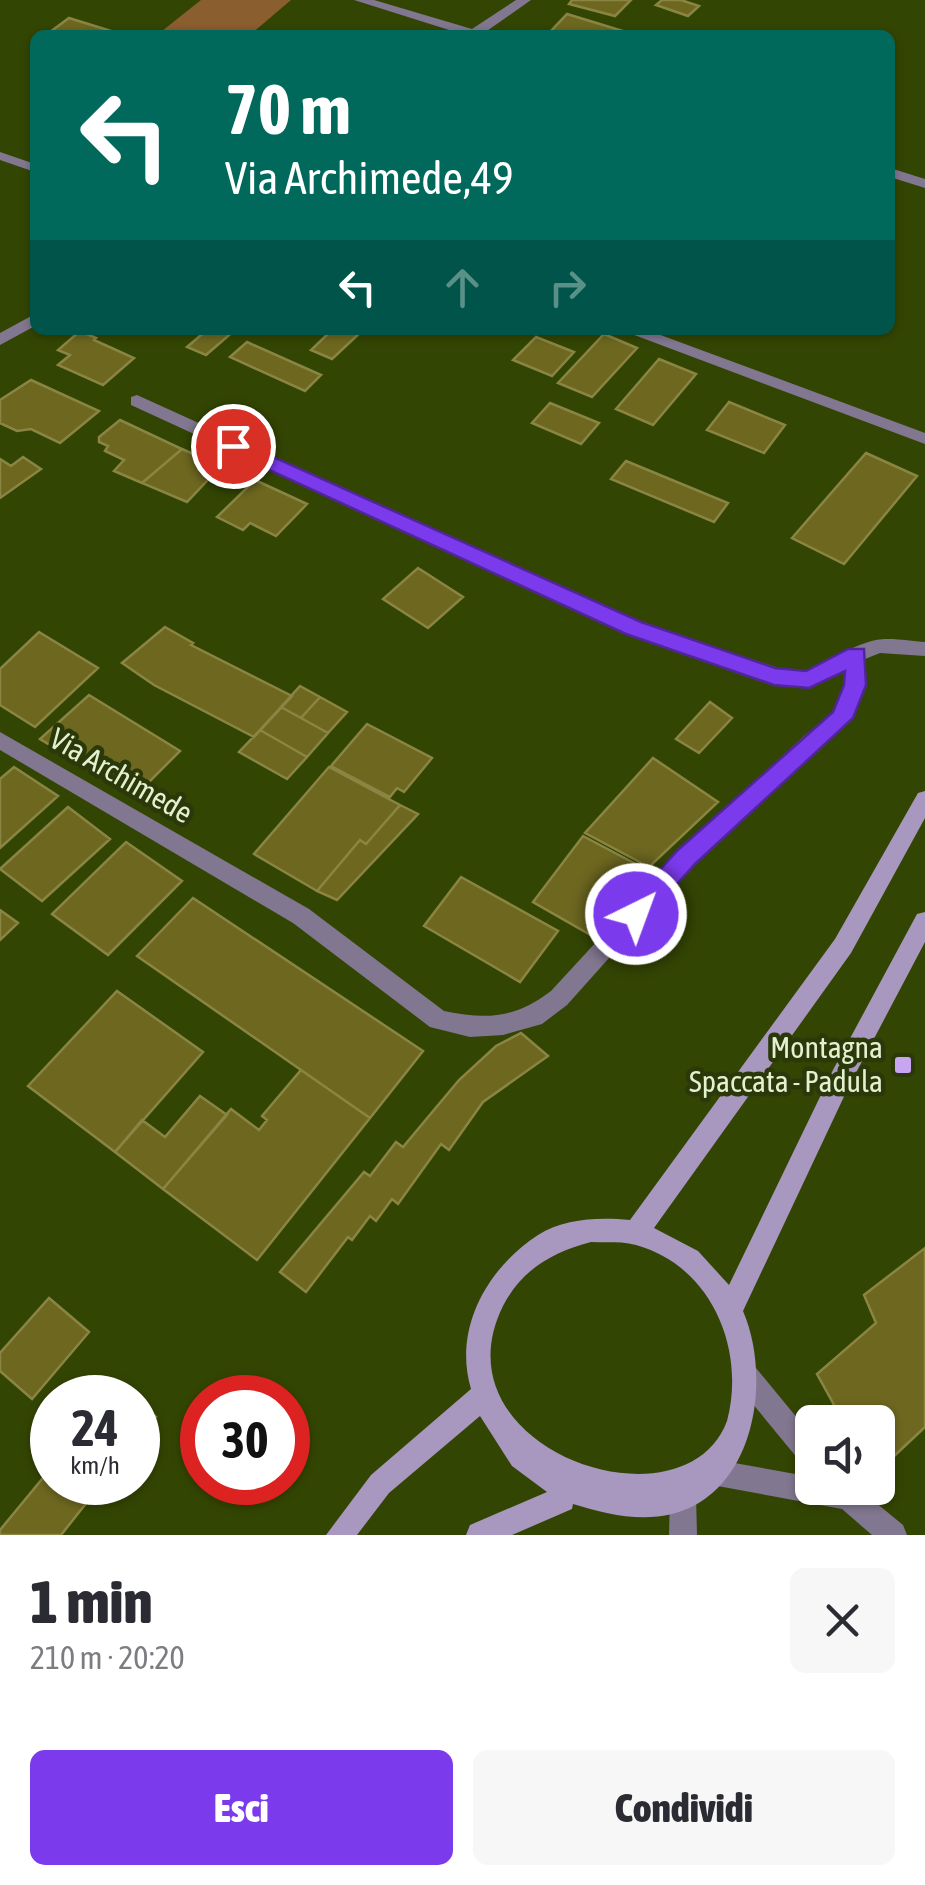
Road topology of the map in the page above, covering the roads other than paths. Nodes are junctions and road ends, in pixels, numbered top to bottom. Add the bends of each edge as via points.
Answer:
1 (360, 0) edge
2 (525, 0) edge
3 (461, 30) edge
4 (481, 30) edge
5 (0, 156) edge
6 (30, 166) edge
7 (895, 174) edge
8 (925, 184) edge
9 (30, 322) edge
10 (647, 335) edge
11 (0, 340) edge
12 (137, 401) dead end
13 (925, 439) edge
14 (925, 649) edge
15 (856, 655) junction
16 (0, 740) edge
17 (925, 799) edge
18 (925, 921) edge
19 (635, 1233) junction
20 (731, 1308) junction
21 (747, 1377) junction
22 (481, 1398) junction
23 (795, 1435) edge
24 (712, 1472) junction
25 (795, 1485) edge
26 (683, 1496) junction
27 (562, 1500) junction
28 (857, 1505) edge
29 (340, 1535) edge
30 (480, 1535) edge
31 (683, 1535) edge
32 (893, 1535) edge

1 - 3 street
2 - 4 street
5 - 6 lane
7 - 8 street
9 - 11 street
10 - 13 lane
12 - 15 street via 634,628 794,680 821,675
14 - 15 street via 879,646
15 - 16 street, Via Archimede via 855,685 842,718 687,857 558,998 534,1017 503,1026 438,1020 301,916
17 - 19 main road via 843,946
18 - 20 main road via 840,1078
19 - 20 main road via 695,1265
19 - 22 main road via 591,1230 550,1242 514,1268 489,1305 477,1350
20 - 21 main road via 746,1349
21 - 23 street
21 - 24 main road via 737,1435
22 - 27 main road via 497,1440 526,1475
22 - 29 main road via 380,1484
24 - 25 street
24 - 26 main road
26 - 27 main road via 644,1510
26 - 31 street
27 - 30 main road
28 - 32 street

